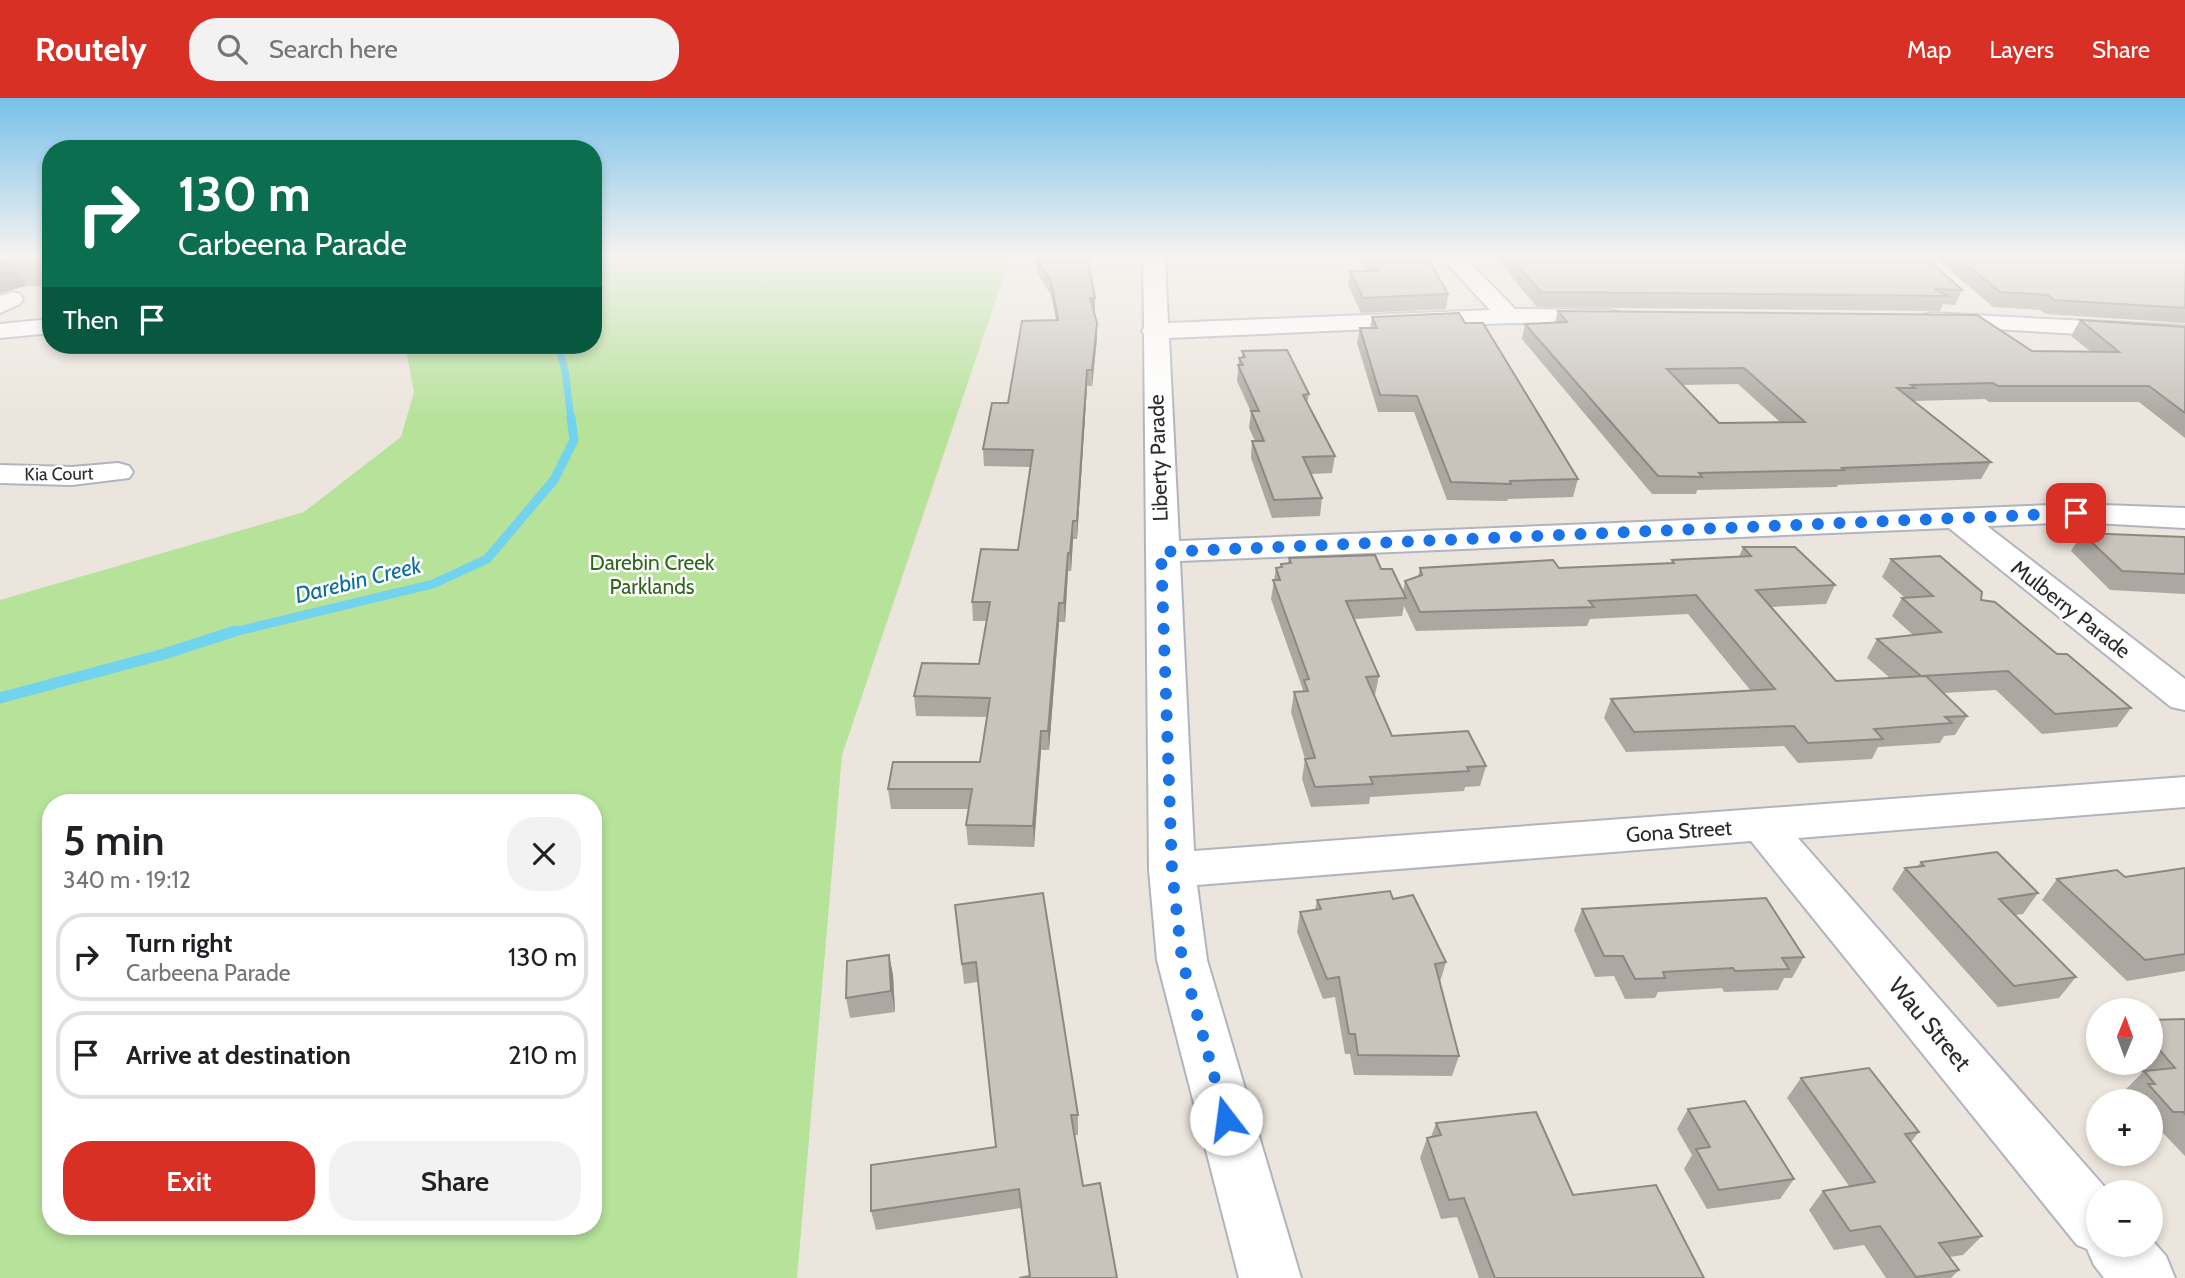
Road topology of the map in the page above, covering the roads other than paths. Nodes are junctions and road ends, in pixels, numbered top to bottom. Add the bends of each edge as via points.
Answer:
1 (1154, 310) edge
2 (1502, 310) edge
3 (1979, 310) edge
4 (1508, 316) junction
5 (1633, 317) edge
6 (1908, 320) edge
7 (1991, 321) junction
8 (42, 327) edge
9 (0, 331) edge
10 (1154, 331) junction
11 (2185, 333) edge
12 (118, 472) dead end
13 (0, 474) edge
14 (2185, 518) edge
15 (1957, 519) junction
16 (1161, 552) junction
17 (2185, 698) edge
18 (2185, 793) edge
19 (1762, 825) junction
20 (1172, 870) junction
21 (2086, 1210) edge
22 (2126, 1257) edge
23 (1270, 1278) edge
24 (2144, 1278) edge

1 - 10 street, Liberty Parade
2 - 4 street
3 - 7 street
4 - 5 street
4 - 10 street
6 - 7 street
7 - 11 street
8 - 9 street
10 - 16 street, Liberty Parade
12 - 13 street, Kia Court
14 - 15 street via 2076,513
15 - 16 street
15 - 17 street, Mulberry Parade
16 - 20 street, Liberty Parade
18 - 19 street, Gona Street
19 - 20 street, Gona Street
19 - 21 street, Wau Street
20 - 23 street, Liberty Parade via 1182,960
22 - 24 street

